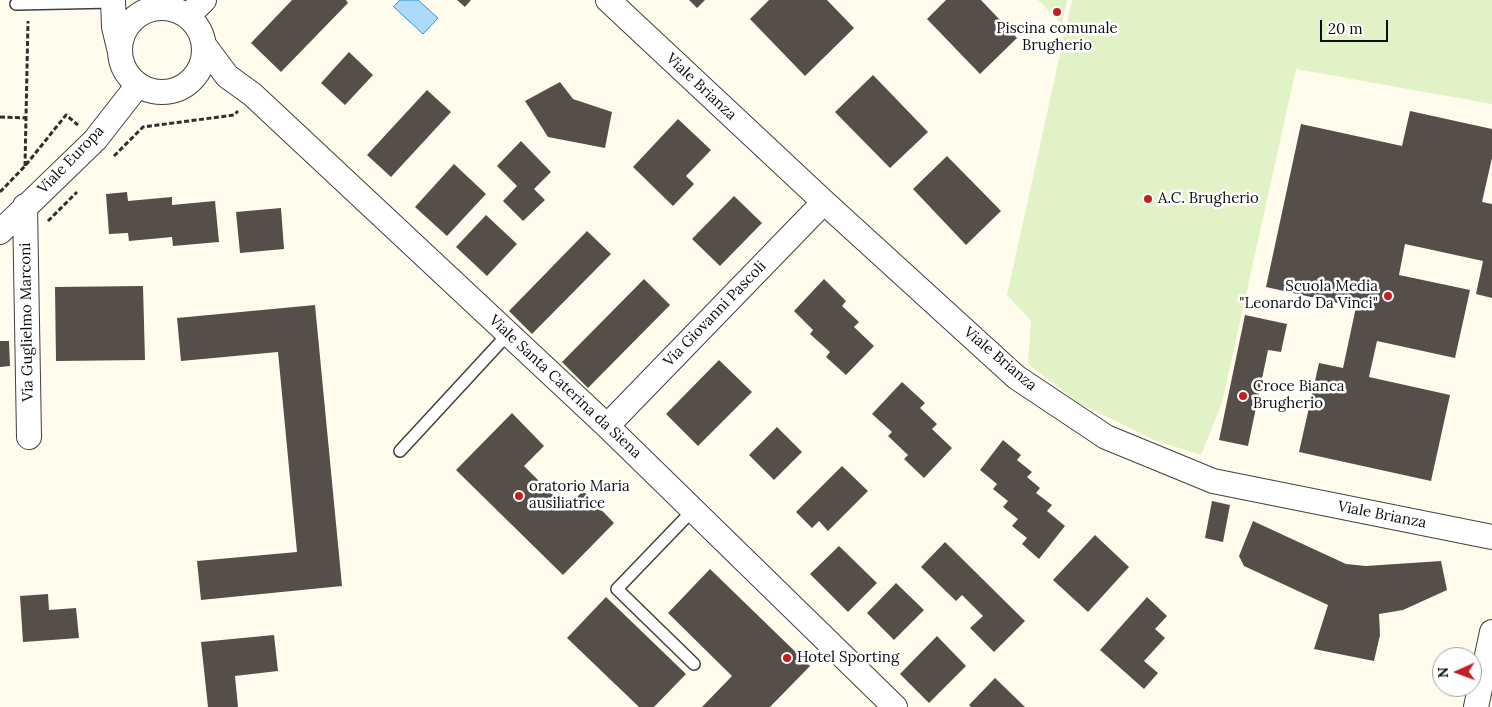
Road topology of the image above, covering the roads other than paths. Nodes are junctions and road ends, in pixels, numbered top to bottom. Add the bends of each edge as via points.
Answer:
1 (608, 0) edge
2 (113, 1) edge
3 (16, 4) dead end
4 (144, 5) edge
5 (196, 8) edge
6 (204, 45) junction
7 (120, 50) junction
8 (227, 76) junction
9 (138, 85) junction
10 (181, 88) junction
11 (824, 202) junction
12 (25, 206) junction
13 (0, 232) edge
14 (508, 334) junction
15 (607, 426) junction
16 (29, 438) dead end
17 (400, 451) dead end
18 (693, 510) junction
19 (1492, 537) edge
20 (1492, 632) edge
21 (694, 664) dead end
22 (895, 707) edge
23 (1476, 707) edge

1 - 11 street, Viale Brianza
2 - 3 lane
2 - 7 street via 114,27
4 - 5 street
4 - 7 street via 125,29
5 - 6 street via 196,24
6 - 8 street, Viale Santa Caterina da Siena
6 - 10 street via 202,65
7 - 9 street via 125,69
8 - 10 street
8 - 14 street, Viale Santa Caterina da Siena via 253,94
9 - 10 street via 164,92
9 - 12 street, Viale Europa via 95,140
11 - 15 street, Via Giovanni Pascoli
11 - 19 street, Viale Brianza via 1016,377 1106,438 1213,481
12 - 13 street, Viale Europa
12 - 16 street, Via Guglielmo Marconi
14 - 15 street, Viale Santa Caterina da Siena
14 - 17 lane
15 - 18 street, Viale Santa Caterina da Siena
18 - 21 lane via 617,589
18 - 22 street, Viale Santa Caterina da Siena
20 - 23 street

